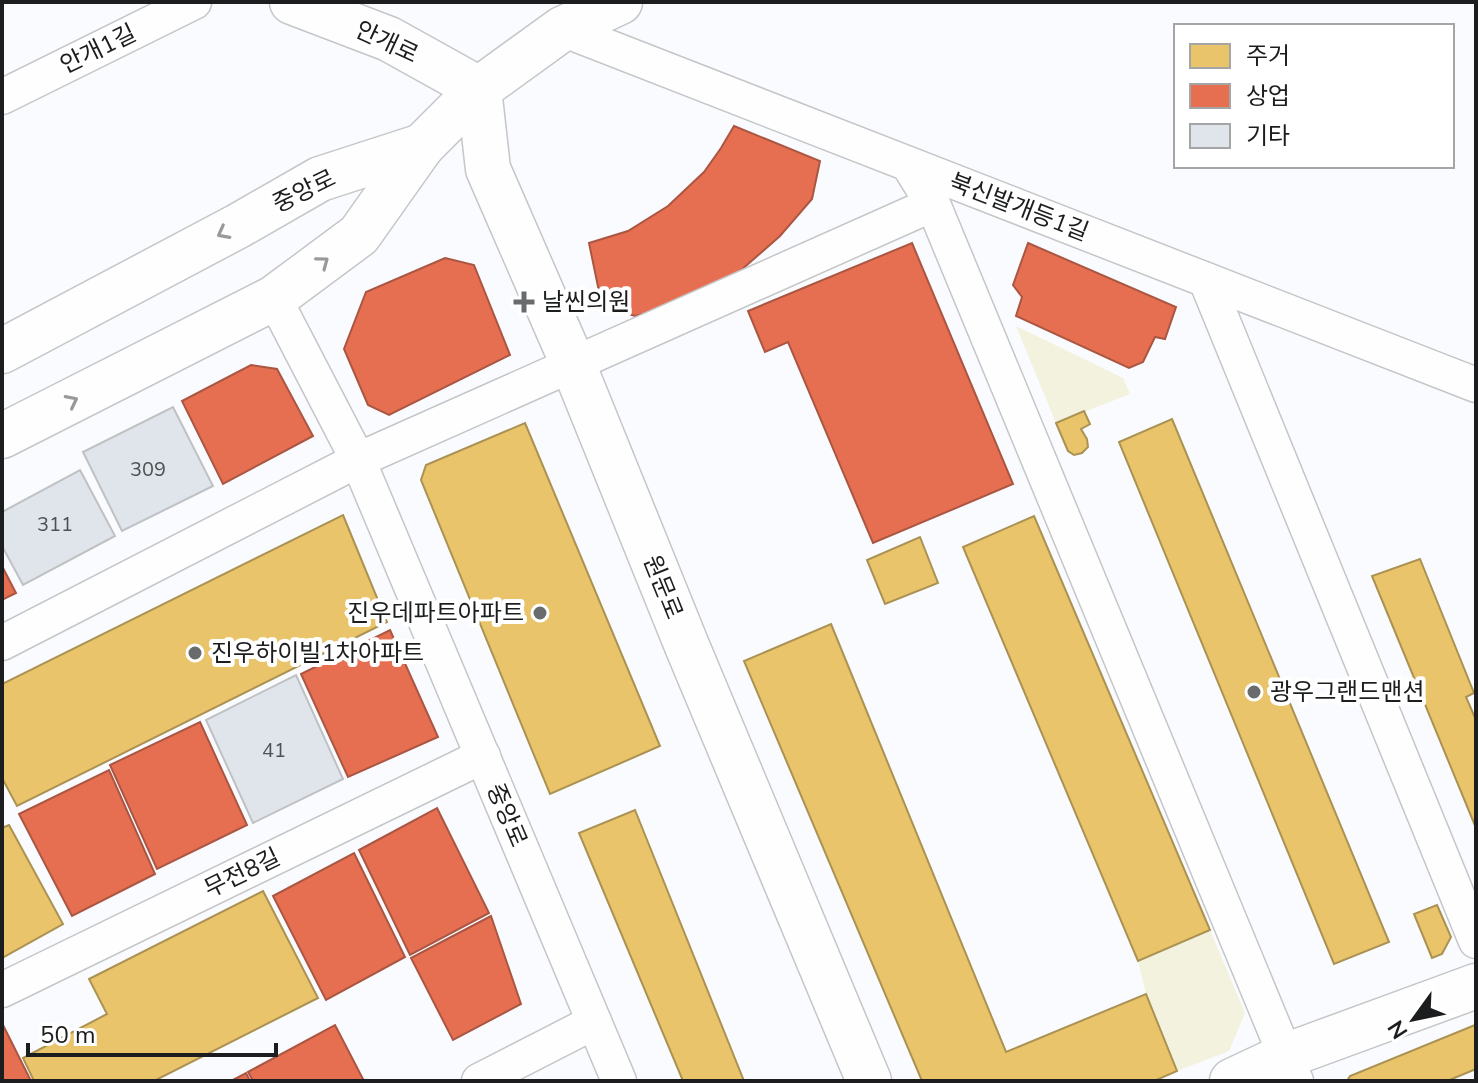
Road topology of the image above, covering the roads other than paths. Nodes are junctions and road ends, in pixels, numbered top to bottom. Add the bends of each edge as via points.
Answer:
1 (194, 2) edge
2 (292, 2) edge
3 (620, 2) edge
4 (562, 29) junction
5 (479, 89) junction
6 (2, 97) edge
7 (422, 146) junction
8 (908, 164) junction
9 (933, 204) junction
10 (1206, 280) junction
11 (274, 298) junction
12 (2, 351) edge
13 (573, 364) junction
14 (1476, 385) edge
15 (2, 436) edge
16 (358, 460) junction
17 (2, 643) edge
18 (483, 756) junction
19 (1476, 941) edge
20 (1476, 986) edge
21 (2, 990) edge
22 (594, 1022) junction
23 (1290, 1068) edge
24 (479, 1081) edge
25 (619, 1081) edge
26 (869, 1081) edge
27 (1232, 1081) edge

1 - 6 street, 안개1길
2 - 5 street, 안개로 via 389,39
3 - 4 street
4 - 5 street
4 - 8 street, 북신발개등1길
5 - 7 street
5 - 13 street, 원문로 via 488,169
11 -> 7 street via 359,235
7 -> 12 street, 중앙로 via 320,179
8 - 9 street
8 - 10 street, 북신발개등1길
9 - 13 street
9 - 23 street
10 - 14 street, 북신발개등1길
10 - 19 street
15 -> 11 street
11 - 16 street, 중앙로
13 - 16 street
13 - 26 street, 원문로
16 - 17 street
16 - 18 street, 중앙로
18 - 21 street, 무전8길
18 - 22 street, 중앙로
20 - 23 street
22 - 24 street
22 - 25 street, 중앙로
23 - 27 street

